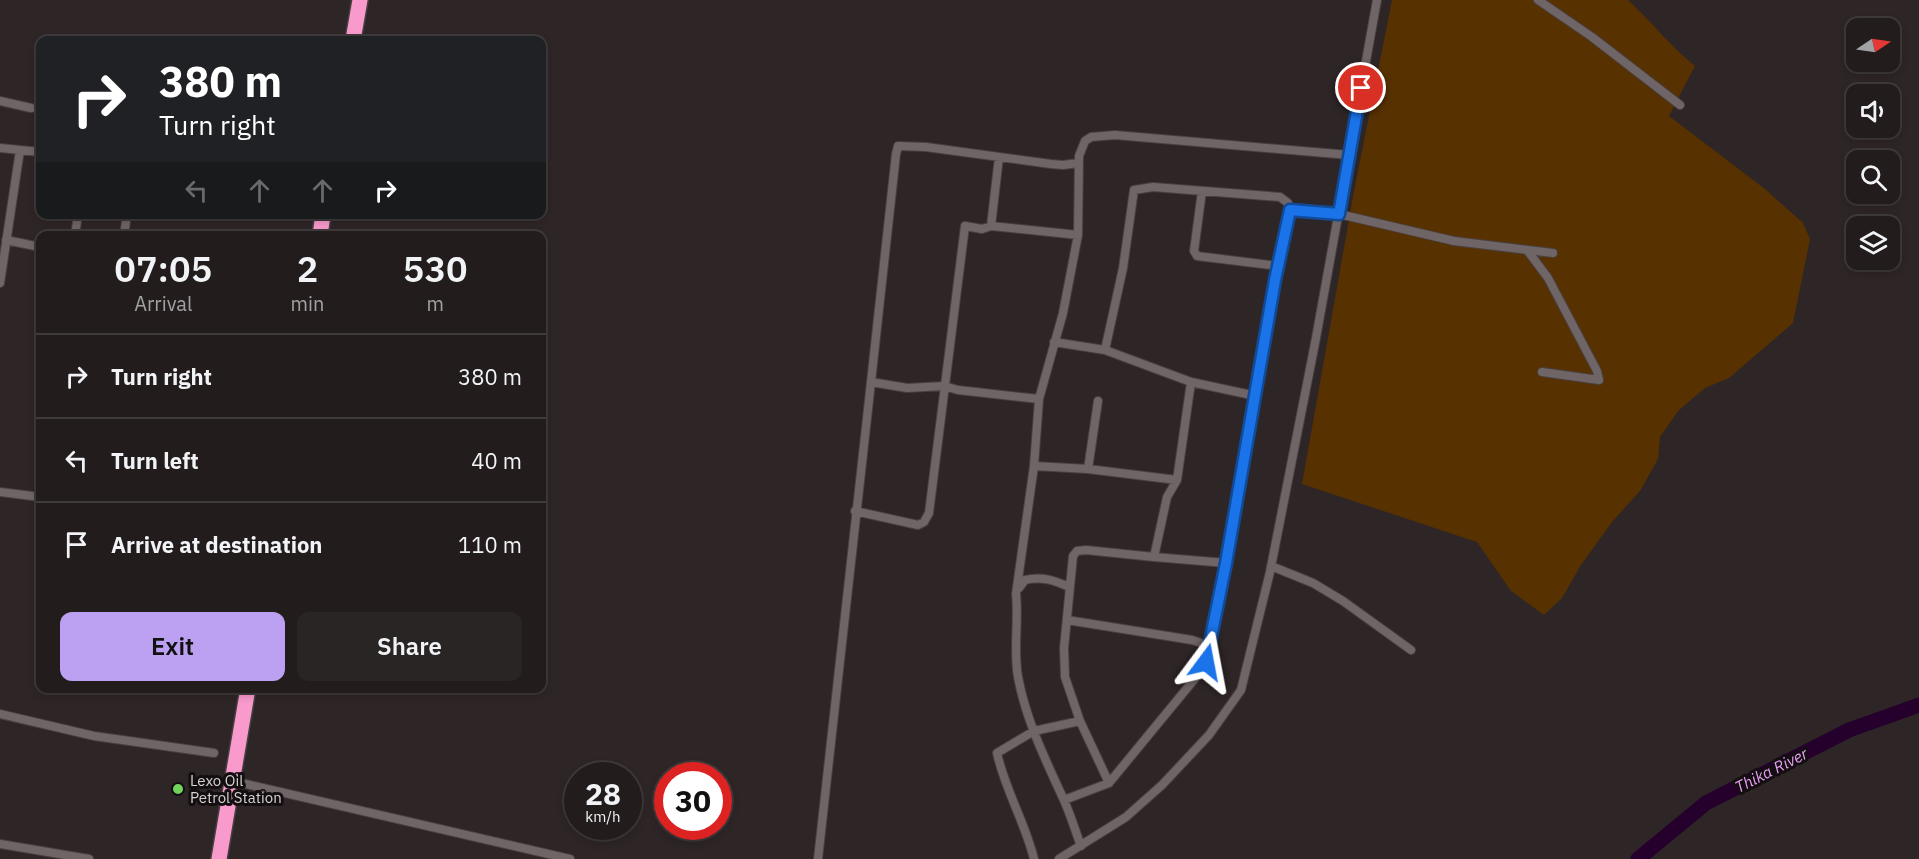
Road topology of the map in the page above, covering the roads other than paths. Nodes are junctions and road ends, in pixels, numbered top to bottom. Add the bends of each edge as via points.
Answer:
1 (359, 0) edge
2 (1377, 0) edge
3 (1538, 0) edge
4 (354, 36) edge
5 (0, 101) edge
6 (1680, 105) dead end
7 (31, 108) dead end
8 (0, 148) edge
9 (20, 150) junction
10 (36, 152) edge
11 (1349, 155) junction
12 (999, 157) junction
13 (1078, 162) junction
14 (1202, 191) junction
15 (1290, 210) junction
16 (1339, 214) junction
17 (991, 226) junction
18 (1078, 235) junction
19 (6, 240) junction
20 (36, 246) edge
21 (1527, 250) junction
22 (1552, 254) dead end
23 (1278, 266) junction
24 (0, 283) edge
25 (1054, 342) junction
26 (1104, 350) junction
27 (1542, 372) dead end
28 (871, 382) junction
29 (1191, 382) junction
30 (944, 386) junction
31 (1256, 396) junction
32 (1040, 399) junction
33 (1098, 401) dead end
34 (1034, 466) junction
35 (1088, 469) junction
36 (1177, 480) junction
37 (0, 492) edge
38 (36, 496) edge
39 (855, 511) junction
40 (1154, 557) junction
41 (1226, 563) junction
42 (1271, 566) junction
43 (1069, 587) junction
44 (1016, 594) junction
45 (1068, 620) junction
46 (1209, 648) junction
47 (1411, 650) dead end
48 (247, 693) edge
49 (0, 714) edge
50 (1080, 721) junction
51 (1034, 731) junction
52 (214, 753) dead end
53 (233, 781) junction
54 (1109, 783) junction
55 (1064, 800) junction
56 (0, 844) edge
57 (1081, 846) junction
58 (89, 859) edge
59 (219, 859) edge
60 (570, 859) edge
61 (818, 859) edge
62 (1034, 859) edge
63 (1059, 859) edge

1 - 4 highway
2 - 11 street
3 - 6 street
5 - 7 street
8 - 9 street
9 - 10 street
9 - 19 street
11 - 13 street via 1099,135 1085,141
11 - 16 street
12 - 13 street via 1063,165
12 - 17 street
12 - 28 street via 898,146
13 - 18 street
14 - 15 street via 1280,197
14 - 23 street via 1194,250 1197,256
14 - 26 street via 1134,190 1123,268
15 - 16 street
15 - 23 street
16 - 21 street via 1454,241
16 - 42 street
17 - 18 street
17 - 30 street via 965,226
18 - 25 street
19 - 20 street
19 - 24 street
21 - 22 street
21 - 27 street via 1548,278 1599,380
23 - 31 street
25 - 26 street
25 - 32 street
26 - 29 street
28 - 30 street via 907,388
28 - 39 street
29 - 31 street
29 - 36 street
30 - 32 street
30 - 39 street via 929,513 924,522 918,525
31 - 41 street
32 - 34 street
33 - 35 street
34 - 35 street
34 - 44 street
35 - 36 street
36 - 40 street via 1167,497
37 - 38 street
39 - 61 street
40 - 41 street
40 - 43 street via 1077,551
41 - 46 street
42 - 47 street via 1343,601
42 - 57 street via 1241,690 1228,711 1162,785 1126,817
43 - 44 street via 1033,578 1023,582
43 - 45 street
44 - 51 street via 1017,670
45 - 46 street via 1192,640
45 - 50 street via 1065,678
46 - 54 street via 1202,670
48 - 53 highway
49 - 52 street via 94,736
50 - 51 street
50 - 54 street
51 - 55 street
51 - 62 street via 997,753 1003,780
53 - 59 highway
53 - 60 street
54 - 55 street
55 - 57 street
56 - 58 street
57 - 63 street

